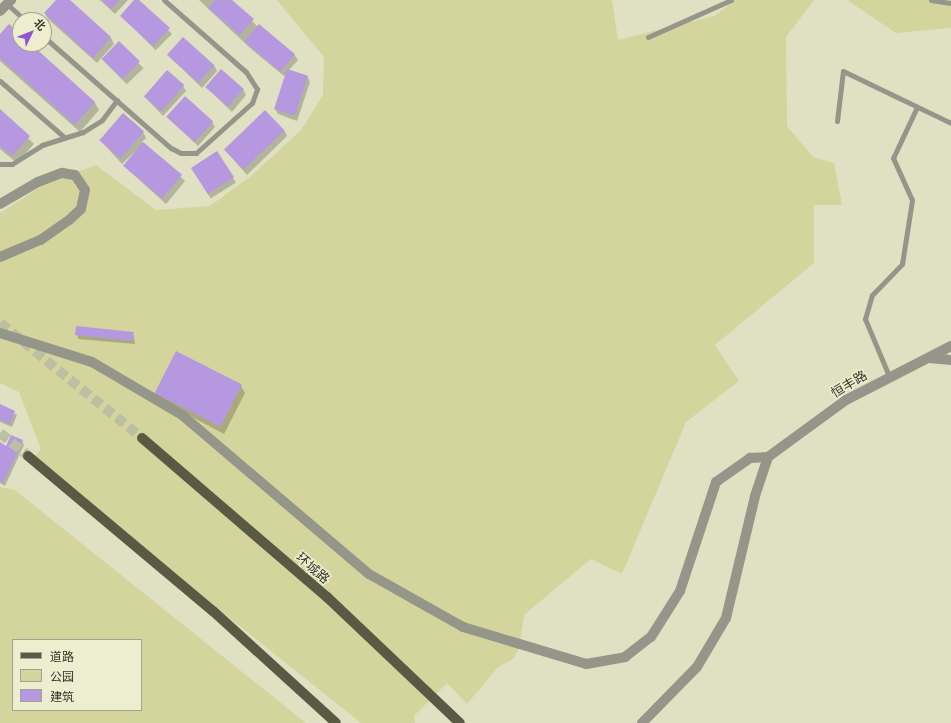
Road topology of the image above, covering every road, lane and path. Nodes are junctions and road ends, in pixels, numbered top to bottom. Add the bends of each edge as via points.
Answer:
1 (164, 0) edge
2 (731, 0) edge
3 (931, 0) edge
4 (951, 3) edge
5 (6, 4) edge
6 (16, 12) edge
7 (648, 37) dead end
8 (52, 44) edge
9 (0, 81) edge
10 (117, 100) junction
11 (917, 107) junction
12 (837, 121) dead end
13 (951, 123) edge
14 (64, 137) junction
15 (0, 164) edge
16 (0, 204) edge
17 (0, 257) edge
18 (0, 333) edge
19 (951, 346) edge
20 (928, 358) junction
21 (951, 360) edge
22 (889, 376) junction
23 (142, 438) tunnel mouth
24 (28, 456) tunnel mouth
25 (768, 457) junction
26 (336, 723) edge
27 (460, 723) edge
28 (642, 723) edge

1 - 10 lane via 246,72 257,89 256,98 203,148 189,154 171,148
2 - 7 lane
3 - 4 lane
5 - 6 lane
8 - 10 lane
9 - 14 lane
10 - 14 lane via 93,127
11 - 12 lane via 843,71
11 - 13 lane
11 - 22 lane via 893,158 912,200 902,264 872,295 865,319
14 - 15 lane via 12,164
16 - 17 street via 38,182 62,173 76,175 86,190 81,208 69,220 40,240
18 - 25 street via 92,362 182,415 369,574 463,627 586,664 625,656 651,637 680,591 716,482 750,458
19 - 20 street, 恒丰路
20 - 21 street
20 - 22 street, 恒丰路
22 - 25 street, 恒丰路 via 846,400
23 - 27 main road, 环城路 via 321,592
24 - 26 main road via 207,606
25 - 28 street via 755,496 726,618 697,667

